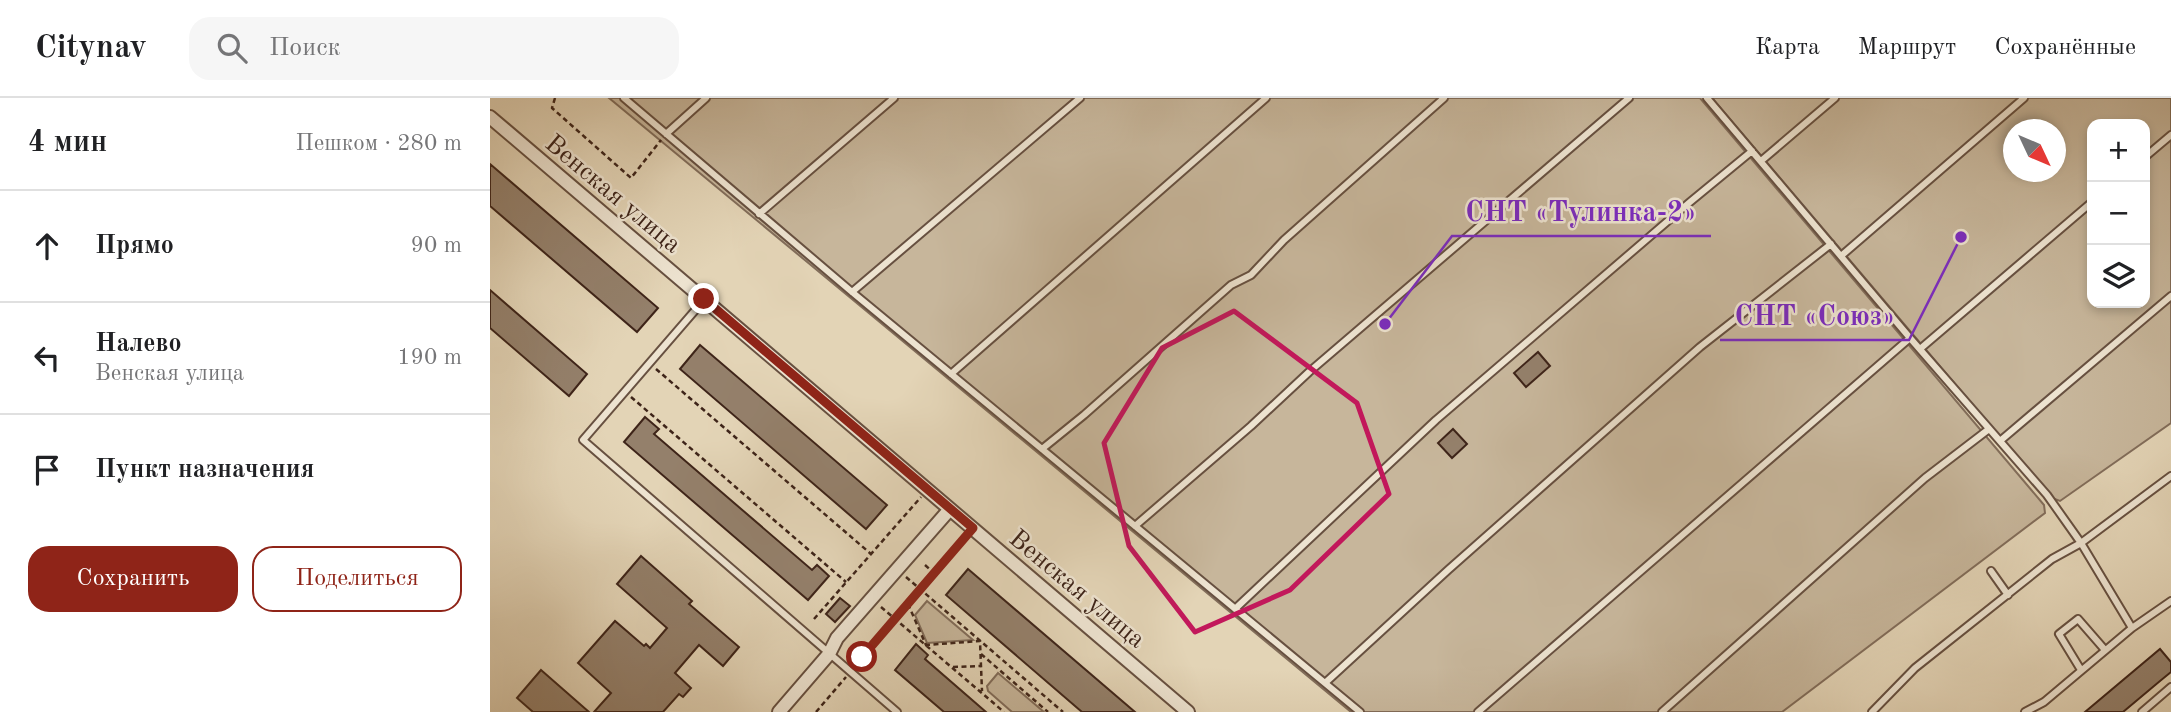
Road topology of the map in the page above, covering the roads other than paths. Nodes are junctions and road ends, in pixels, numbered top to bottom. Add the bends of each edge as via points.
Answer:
1 (624, 98) edge
2 (706, 98) edge
3 (894, 98) edge
4 (1080, 98) edge
5 (1266, 98) edge
6 (1444, 98) edge
7 (1629, 98) edge
8 (1707, 98) edge
9 (1835, 98) edge
10 (2024, 98) edge
11 (490, 117) edge
12 (666, 134) junction
13 (2171, 135) edge
14 (1752, 151) junction
15 (2150, 154) edge
16 (1760, 161) junction
17 (2087, 206) edge
18 (759, 214) junction
19 (1830, 244) junction
20 (1841, 256) junction
21 (852, 292) junction
22 (2171, 296) edge
23 (704, 299) junction
24 (1910, 338) junction
25 (1920, 349) junction
26 (951, 374) junction
27 (1989, 429) junction
28 (2000, 441) junction
29 (1042, 449) junction
30 (2171, 476) edge
31 (950, 509) junction
32 (1135, 526) junction
33 (2081, 543) junction
34 (1991, 570) dead end
35 (2008, 594) junction
36 (2171, 602) edge
37 (1235, 610) junction
38 (2132, 628) junction
39 (2105, 650) junction
40 (829, 654) junction
41 (2081, 670) junction
42 (1325, 683) junction
43 (2171, 688) edge
44 (779, 712) edge
45 (897, 712) edge
46 (1188, 712) edge
47 (1360, 712) edge
48 (1478, 712) edge
49 (1661, 712) edge
50 (1872, 712) edge
51 (2025, 712) edge
52 (2142, 712) edge

1 - 12 lane
2 - 12 lane
3 - 18 lane
4 - 21 lane
5 - 26 lane
6 - 29 lane via 1251,275 1231,285
7 - 32 lane
8 - 14 lane
9 - 16 lane
10 - 20 lane
11 - 23 street, Венская улица
12 - 18 lane
13 - 15 lane
14 - 16 lane
14 - 37 lane via 1436,420
16 - 19 lane
17 - 25 lane
18 - 21 lane
19 - 20 lane
19 - 42 lane via 1700,347
20 - 24 lane
21 - 26 lane
22 - 28 lane
23 - 31 street, Венская улица
23 - 40 lane via 583,439
24 - 25 lane
24 - 48 lane
25 - 27 lane
26 - 29 lane
27 - 28 lane
27 - 49 lane via 1925,478
28 - 33 lane
29 - 32 lane
30 - 33 lane
31 - 40 street via 837,638
31 - 46 street, Венская улица
32 - 37 lane
33 - 35 lane
33 - 38 lane
34 - 35 lane
35 - 50 lane via 1915,668
36 - 38 lane
37 - 42 lane
38 - 39 lane
39 - 41 lane
39 - 41 lane via 2078,620 2059,634
40 - 44 street
40 - 45 lane
41 - 51 lane
42 - 47 lane
43 - 52 lane

